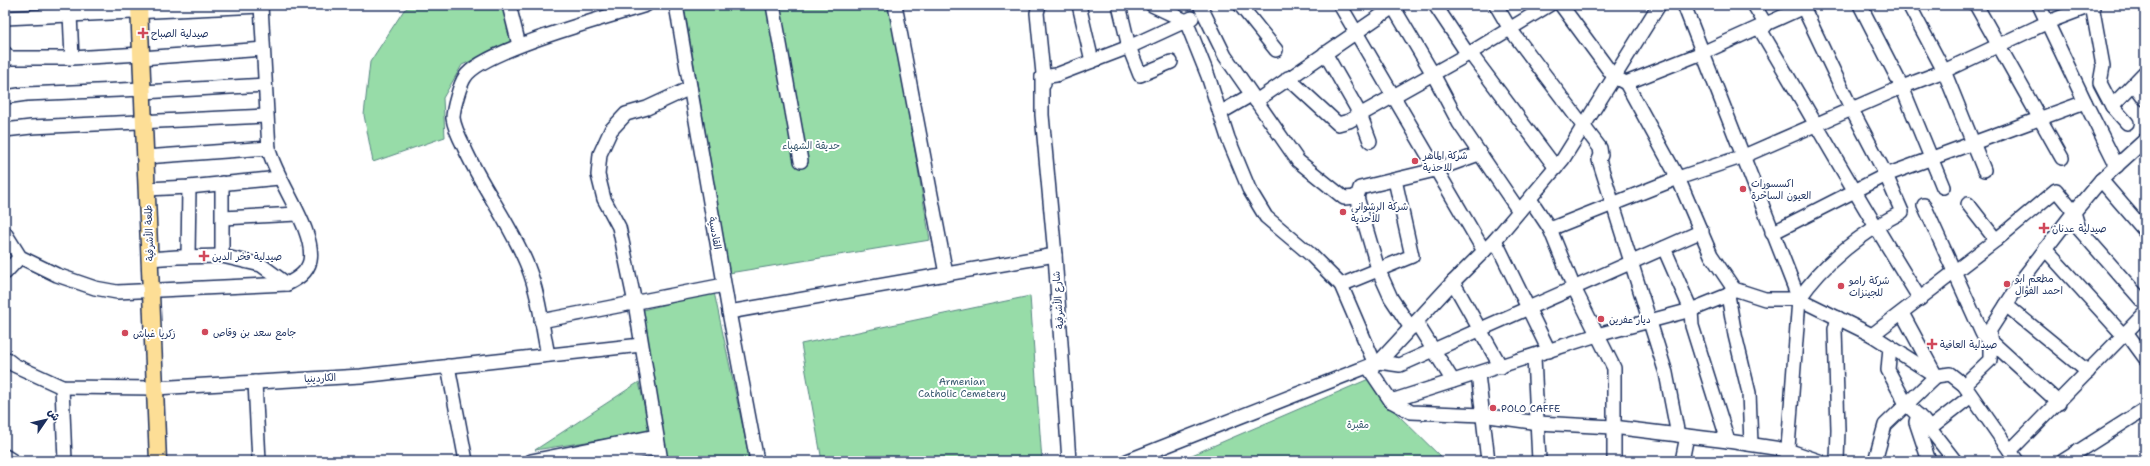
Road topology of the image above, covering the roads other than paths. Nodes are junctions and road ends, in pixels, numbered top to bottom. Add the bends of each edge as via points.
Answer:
1 (509, 5) edge
2 (646, 5) edge
3 (676, 5) edge
4 (773, 5) edge
5 (895, 5) edge
6 (1079, 5) edge
7 (1119, 5) edge
8 (1152, 5) edge
9 (1240, 5) edge
10 (1340, 5) edge
11 (1435, 5) edge
12 (1496, 5) edge
13 (1550, 5) edge
14 (1561, 5) edge
15 (1659, 5) edge
16 (1684, 5) edge
17 (1754, 5) edge
18 (1860, 5) edge
19 (1909, 5) edge
20 (1976, 5) edge
21 (2040, 5) edge
22 (2092, 5) edge
23 (261, 6) edge
24 (1393, 6) edge
25 (1806, 6) edge
26 (139, 8) edge
27 (1036, 8) edge
28 (1167, 8) edge
29 (2074, 8) edge
30 (1201, 9) edge
31 (70, 14) junction
32 (5, 18) edge
33 (1186, 21) junction
34 (2048, 22) junction
35 (1766, 25) junction
36 (1510, 29) junction
37 (1357, 32) junction
38 (519, 45) junction
39 (1999, 45) junction
40 (1129, 47) junction
41 (262, 49) junction
42 (1276, 50) dead end
43 (1702, 52) junction
44 (5, 53) edge
45 (1325, 53) junction
46 (1470, 53) junction
47 (141, 56) junction
48 (72, 58) junction
49 (1092, 61) junction
50 (1171, 62) dead end
51 (1944, 71) junction
52 (2145, 72) edge
53 (1433, 74) junction
54 (1042, 77) junction
55 (1614, 77) junction
56 (1288, 78) junction
57 (1626, 83) junction
58 (2134, 84) junction
59 (265, 85) junction
60 (690, 88) junction
61 (1902, 88) junction
62 (143, 90) junction
63 (1394, 95) junction
64 (5, 97) edge
65 (1253, 98) junction
66 (2145, 99) edge
67 (2085, 102) junction
68 (2112, 106) junction
69 (1852, 110) junction
70 (1220, 113) junction
71 (1360, 114) junction
72 (266, 116) junction
73 (2041, 119) junction
74 (144, 123) junction
75 (2127, 123) dead end
76 (1816, 125) junction
77 (1583, 126) junction
78 (5, 130) edge
79 (1370, 141) dead end
80 (1972, 143) junction
81 (269, 148) junction
82 (2142, 149) edge
83 (1479, 154) junction
84 (1744, 156) junction
85 (145, 157) junction
86 (1930, 158) junction
87 (2062, 158) dead end
88 (802, 161) dead end
89 (2117, 166) junction
90 (1556, 168) junction
91 (1436, 170) junction
92 (1984, 170) dead end
93 (1886, 175) junction
94 (279, 178) junction
95 (1678, 178) junction
96 (1395, 180) junction
97 (2101, 180) junction
98 (222, 184) junction
99 (189, 187) junction
100 (1943, 187) dead end
101 (147, 189) junction
102 (1855, 189) junction
103 (1357, 197) junction
104 (1530, 199) junction
105 (1614, 203) junction
106 (1968, 204) dead end
107 (1924, 205) dead end
108 (1520, 211) junction
109 (2074, 212) junction
110 (297, 214) junction
111 (223, 218) junction
112 (1875, 226) junction
113 (1550, 229) junction
114 (1702, 231) junction
115 (2145, 232) edge
116 (5, 233) edge
117 (1772, 233) junction
118 (1495, 240) junction
119 (1996, 240) junction
120 (1664, 248) junction
121 (2046, 249) junction
122 (1484, 251) junction
123 (1055, 255) junction
124 (20, 256) junction
125 (188, 256) junction
126 (222, 256) junction
127 (150, 259) junction
128 (1633, 262) junction
129 (1378, 269) junction
130 (1955, 272) junction
131 (5, 273) edge
132 (946, 274) junction
133 (1453, 282) junction
134 (287, 284) junction
135 (724, 285) junction
136 (1341, 285) junction
137 (1574, 288) junction
138 (151, 290) junction
139 (1731, 292) junction
140 (1798, 299) junction
141 (1920, 299) junction
142 (635, 303) junction
143 (2145, 304) edge
144 (2006, 305) junction
145 (1529, 308) junction
146 (1691, 310) junction
147 (729, 312) junction
148 (1902, 313) junction
149 (2145, 313) edge
150 (1838, 318) junction
151 (541, 321) junction
152 (1648, 321) junction
153 (1413, 325) junction
154 (1481, 329) junction
155 (2124, 334) junction
156 (1597, 335) junction
157 (1872, 335) junction
158 (1990, 342) junction
159 (641, 345) junction
160 (1890, 347) junction
161 (1434, 350) junction
162 (1549, 351) junction
163 (548, 355) junction
164 (1534, 357) junction
165 (5, 358) edge
166 (2145, 358) edge
167 (1374, 364) junction
168 (448, 366) junction
169 (1501, 367) junction
170 (2088, 372) junction
171 (1478, 374) junction
172 (1936, 376) junction
173 (1453, 381) junction
174 (255, 382) junction
175 (1964, 385) junction
176 (62, 387) junction
177 (155, 388) junction
178 (1971, 396) junction
179 (1391, 401) junction
180 (2059, 403) junction
181 (1906, 404) junction
182 (2145, 409) edge
183 (1482, 415) junction
184 (1918, 415) junction
185 (1538, 423) junction
186 (1613, 427) junction
187 (1930, 428) junction
188 (1683, 435) junction
189 (1728, 441) junction
190 (657, 442) junction
191 (1751, 444) junction
192 (2083, 455) edge
193 (5, 456) edge
194 (1787, 456) edge
195 (2013, 456) edge
196 (13, 461) edge
197 (65, 461) edge
198 (158, 461) edge
199 (259, 461) edge
200 (466, 461) edge
201 (531, 461) edge
202 (586, 461) edge
203 (660, 461) edge
204 (757, 461) edge
205 (1070, 461) edge
206 (1127, 461) edge
207 (1488, 461) edge
208 (1539, 461) edge
209 (1614, 461) edge
210 (1682, 461) edge
211 (1819, 461) edge
212 (1837, 461) edge
213 (1875, 461) edge
214 (1929, 461) edge
215 (1955, 461) edge
216 (2063, 461) edge

1 - 38 street
2 - 38 street
3 - 60 street, القادسية
4 - 88 street
5 - 132 street
6 - 49 street
7 - 40 street
8 - 28 street
9 - 42 street
10 - 37 street
11 - 46 street via 1465,50
12 - 36 street
13 - 36 street
14 - 55 street
15 - 55 street
16 - 43 street
17 - 35 street
18 - 61 street
19 - 51 street
20 - 39 street
21 - 34 street
22 - 29 street
22 - 68 street via 2104,66 2100,82
23 - 26 street
23 - 41 street
24 - 37 street
24 - 53 street
25 - 35 street
25 - 69 street via 1805,11
26 - 31 street
26 - 47 main road, طلعة الأشرفية
27 - 54 street, شارع الأشرفية
28 - 33 street
29 - 34 street
30 - 33 street
30 - 65 street via 1225,56
31 - 32 street
31 - 48 street
33 - 40 street
33 - 70 street
34 - 39 street
34 - 67 street
35 - 43 street
35 - 76 street via 1761,30
36 - 46 street
36 - 77 street
37 - 45 street
37 - 63 street
38 - 151 street via 482,63 465,77 453,118 470,160 507,223 528,267
39 - 51 street
39 - 73 street
40 - 49 street
40 - 50 street via 1140,75
41 - 47 street
41 - 59 street
43 - 57 street
43 - 84 street
44 - 48 street via 9,58
45 - 56 street
45 - 71 street
46 - 53 street
46 - 90 street
47 - 48 street
47 - 62 main road, طلعة الأشرفية
49 - 54 street via 1056,75
51 - 61 street
51 - 80 street
52 - 58 street
53 - 63 street
53 - 83 street
54 - 123 street, شارع الأشرفية via 1042,115
55 - 57 street
55 - 77 street
56 - 65 street
56 - 71 street via 1338,124
57 - 95 street
58 - 66 street
58 - 68 street
59 - 62 street
59 - 72 street
60 - 135 street, القادسية
60 - 142 street via 647,108 626,114 611,130 600,154 598,175 604,199 619,227
61 - 69 street
61 - 86 street
62 - 64 street
62 - 74 main road, طلعة الأشرفية
63 - 71 street
63 - 91 street
65 - 70 street
65 - 103 street via 1298,161 1344,198
67 - 73 street
67 - 89 street
68 - 75 street
69 - 76 street
69 - 93 street
70 - 136 street via 1249,189 1266,217 1310,254
71 - 79 street
72 - 74 street
72 - 81 street
73 - 80 street
73 - 87 street
74 - 78 street
74 - 85 main road, طلعة الأشرفية
76 - 84 street
76 - 102 street
77 - 90 street
77 - 105 street via 1600,148 1600,160
80 - 86 street
80 - 92 street
81 - 85 street
81 - 94 street
82 - 89 street
83 - 91 street
83 - 108 street
84 - 95 street
84 - 117 street
85 - 101 main road, طلعة الأشرفية
86 - 93 street
86 - 100 street
89 - 97 street
90 - 104 street
91 - 96 street
91 - 122 street
93 - 102 street
93 - 112 street via 1902,212
94 - 98 street
94 - 110 street
95 - 105 street
95 - 114 street
96 - 103 street via 1360,188
96 - 129 street via 1412,256
97 - 109 street
97 - 115 street
98 - 99 street
98 - 111 street
99 - 101 street
99 - 125 street
101 - 127 main road, طلعة الأشرفية
102 - 112 street
102 - 117 street
103 - 129 street
104 - 108 street
104 - 113 street
105 - 113 street
105 - 128 street
106 - 119 street
107 - 130 street
108 - 118 street
109 - 119 street via 2056,190
109 - 121 street
109 - 143 street via 2079,229
110 - 111 street
110 - 134 street via 308,238 310,262 297,279
111 - 126 street
112 - 140 street via 1810,283
112 - 141 street
113 - 137 street
114 - 120 street
114 - 139 street via 1714,261
116 - 124 street
117 - 140 street
118 - 122 street
118 - 145 street
119 - 130 street
120 - 128 street
120 - 146 street
121 - 144 street
121 - 155 street
122 - 133 street
123 - 132 street
123 - 205 street, شارع الأشرفية
124 - 131 street
124 - 138 street via 57,275 95,288 117,292
125 - 126 street
125 - 127 street
126 - 134 street via 261,266
127 - 138 main road, طلعة الأشرفية
128 - 137 street
128 - 152 street
129 - 136 street
129 - 153 street via 1392,298
130 - 141 street
130 - 158 street via 1982,333
132 - 147 street
133 - 153 street
133 - 154 street
134 - 138 street
135 - 142 street
135 - 147 street, القادسية
136 - 167 street
137 - 145 street
137 - 156 street
138 - 177 main road, طلعة الأشرفية
139 - 140 street via 1765,298
139 - 146 street
139 - 191 street via 1735,335 1749,393
140 - 150 street
140 - 194 street via 1799,317
141 - 148 street
142 - 151 street
142 - 159 street
144 - 158 street via 1990,330
144 - 170 street
145 - 154 street
145 - 162 street
146 - 152 street
146 - 189 street via 1692,326
147 - 204 street, القادسية
148 - 157 street
148 - 172 street
149 - 155 street
150 - 157 street
150 - 212 street via 1835,329
151 - 163 street
152 - 156 street
152 - 188 street
153 - 161 street
153 - 167 street
154 - 161 street
154 - 169 street
155 - 166 street
155 - 170 street
156 - 162 street
156 - 186 street via 1614,368
157 - 160 street
158 - 175 street via 1990,360
158 - 180 street
159 - 163 street, الكاردينيا
159 - 190 street
160 - 172 street
160 - 181 street via 1888,370
161 - 167 street via 1400,365
161 - 173 street
162 - 164 street
163 - 168 street, الكاردينيا
164 - 169 street
164 - 185 street
165 - 176 street, الكاردينيا via 14,365
167 - 179 street
167 - 206 street
168 - 174 street, الكاردينيا via 361,376
168 - 200 street
169 - 171 street
170 - 180 street
171 - 173 street
171 - 183 street
172 - 175 street via 1950,374
172 - 181 street
173 - 179 street
174 - 177 street, الكاردينيا
174 - 199 street
175 - 178 street
176 - 177 street, الكاردينيا
176 - 197 street
177 - 198 main road, طلعة الأشرفية
178 - 187 street
178 - 195 street
179 - 183 street via 1411,412
180 - 195 street
181 - 184 street
181 - 213 street via 1885,425
182 - 192 street
183 - 185 street
183 - 207 street
184 - 187 street
184 - 214 street via 1916,422
185 - 186 street
185 - 208 street
186 - 188 street
186 - 209 street
187 - 215 street
188 - 189 street
188 - 210 street
189 - 191 street
190 - 201 street
190 - 202 street
190 - 203 street
191 - 194 street
192 - 216 street
193 - 196 street
194 - 211 street

